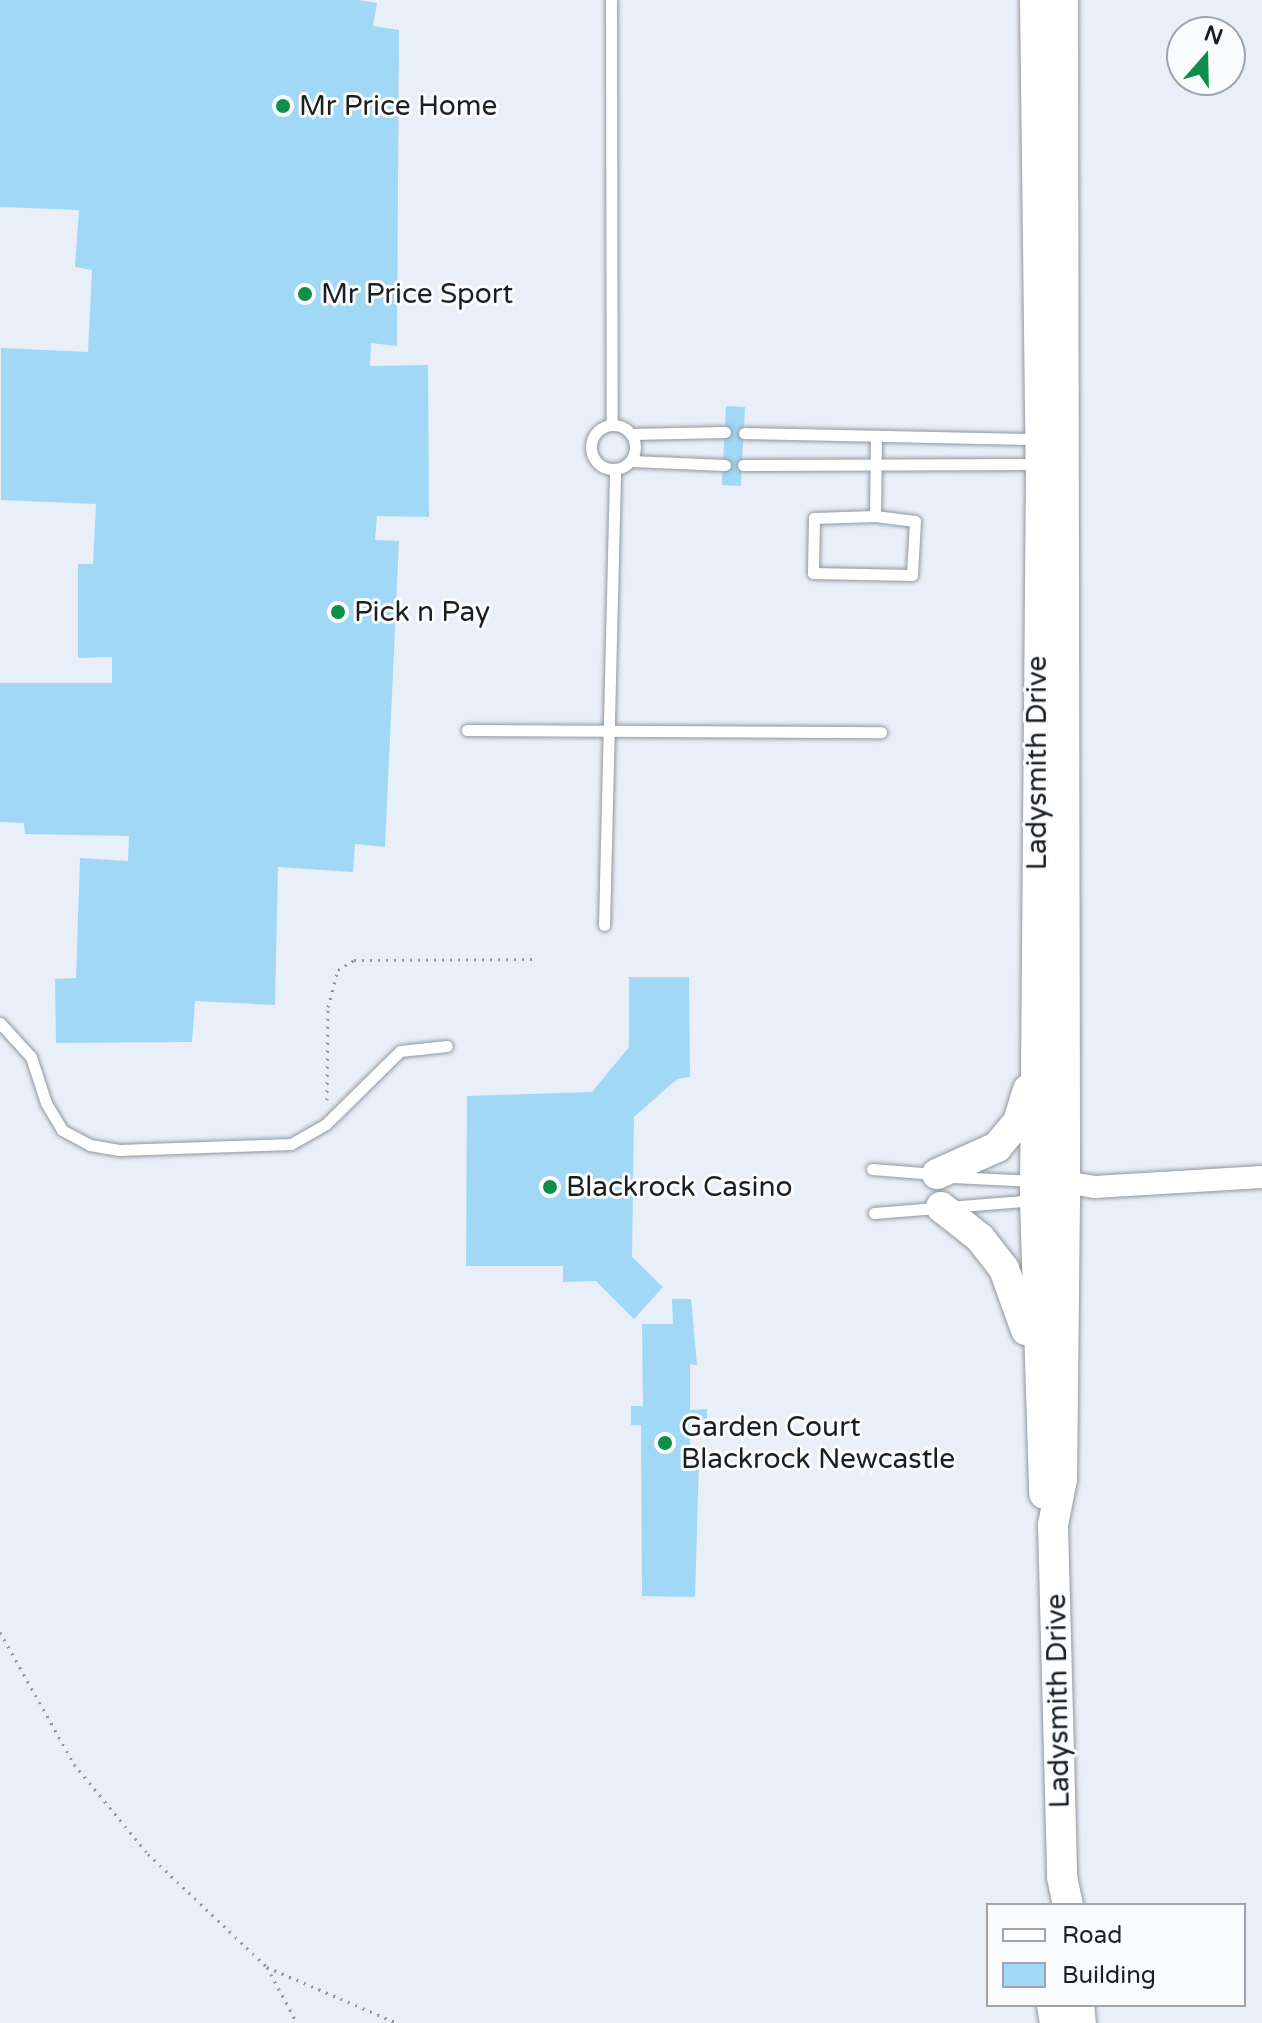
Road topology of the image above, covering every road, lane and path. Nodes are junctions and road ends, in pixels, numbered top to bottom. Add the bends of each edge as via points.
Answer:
1 (611, 0) edge
2 (1035, 0) edge
3 (1063, 0) edge
4 (612, 425) junction
5 (725, 432) dead end
6 (744, 433) dead end
7 (631, 434) junction
8 (876, 436) junction
9 (1053, 451) junction
10 (631, 461) junction
11 (876, 464) junction
12 (725, 465) dead end
13 (743, 465) dead end
14 (615, 470) junction
15 (875, 516) junction
16 (467, 730) dead end
17 (609, 730) junction
18 (881, 732) dead end
19 (604, 925) dead end
20 (538, 959) dead end
21 (0, 1023) edge
22 (1038, 1032) junction
23 (447, 1046) dead end
24 (326, 1124) junction
25 (872, 1169) dead end
26 (937, 1174) junction
27 (1262, 1177) edge
28 (1050, 1190) junction
29 (941, 1207) junction
30 (874, 1213) dead end
31 (1040, 1403) junction
32 (1053, 1525) junction
33 (0, 1632) edge
34 (1061, 1896) edge
35 (267, 1967) junction
36 (297, 2023) edge
37 (397, 2023) edge

1 - 4 lane
2 - 9 street, Ladysmith Drive
3 - 9 street, Ladysmith Drive
4 - 7 lane
4 - 14 lane via 594,436 591,450 596,462
5 - 7 lane
6 - 8 lane
7 - 10 lane via 636,447
8 - 9 lane
8 - 11 lane
9 - 11 lane
9 - 22 street, Ladysmith Drive
9 - 28 street, Ladysmith Drive
10 - 12 lane
10 - 14 lane
11 - 13 lane
11 - 15 lane
14 - 17 lane
15 - 15 lane via 915,521 912,575 813,573 814,518
16 - 17 lane
17 - 18 lane
17 - 19 lane
20 - 24 path via 354,960 338,970 328,1007
21 - 24 lane via 31,1057 52,1118 90,1145 142,1151 254,1149 291,1144
22 - 26 street via 1018,1122 997,1147
22 - 28 street, Ladysmith Drive
23 - 24 lane via 400,1051
25 - 26 lane
26 - 28 lane
27 - 28 street
28 - 29 lane
28 - 31 street, Ladysmith Drive
28 - 32 street, Ladysmith Drive via 1062,1479
29 - 30 lane
29 - 31 street via 980,1238 1004,1269 1025,1324
31 - 32 street, Ladysmith Drive via 1044,1493
32 - 34 street, Ladysmith Drive
33 - 35 path via 39,1710 105,1804 181,1888
35 - 36 path
35 - 37 path

